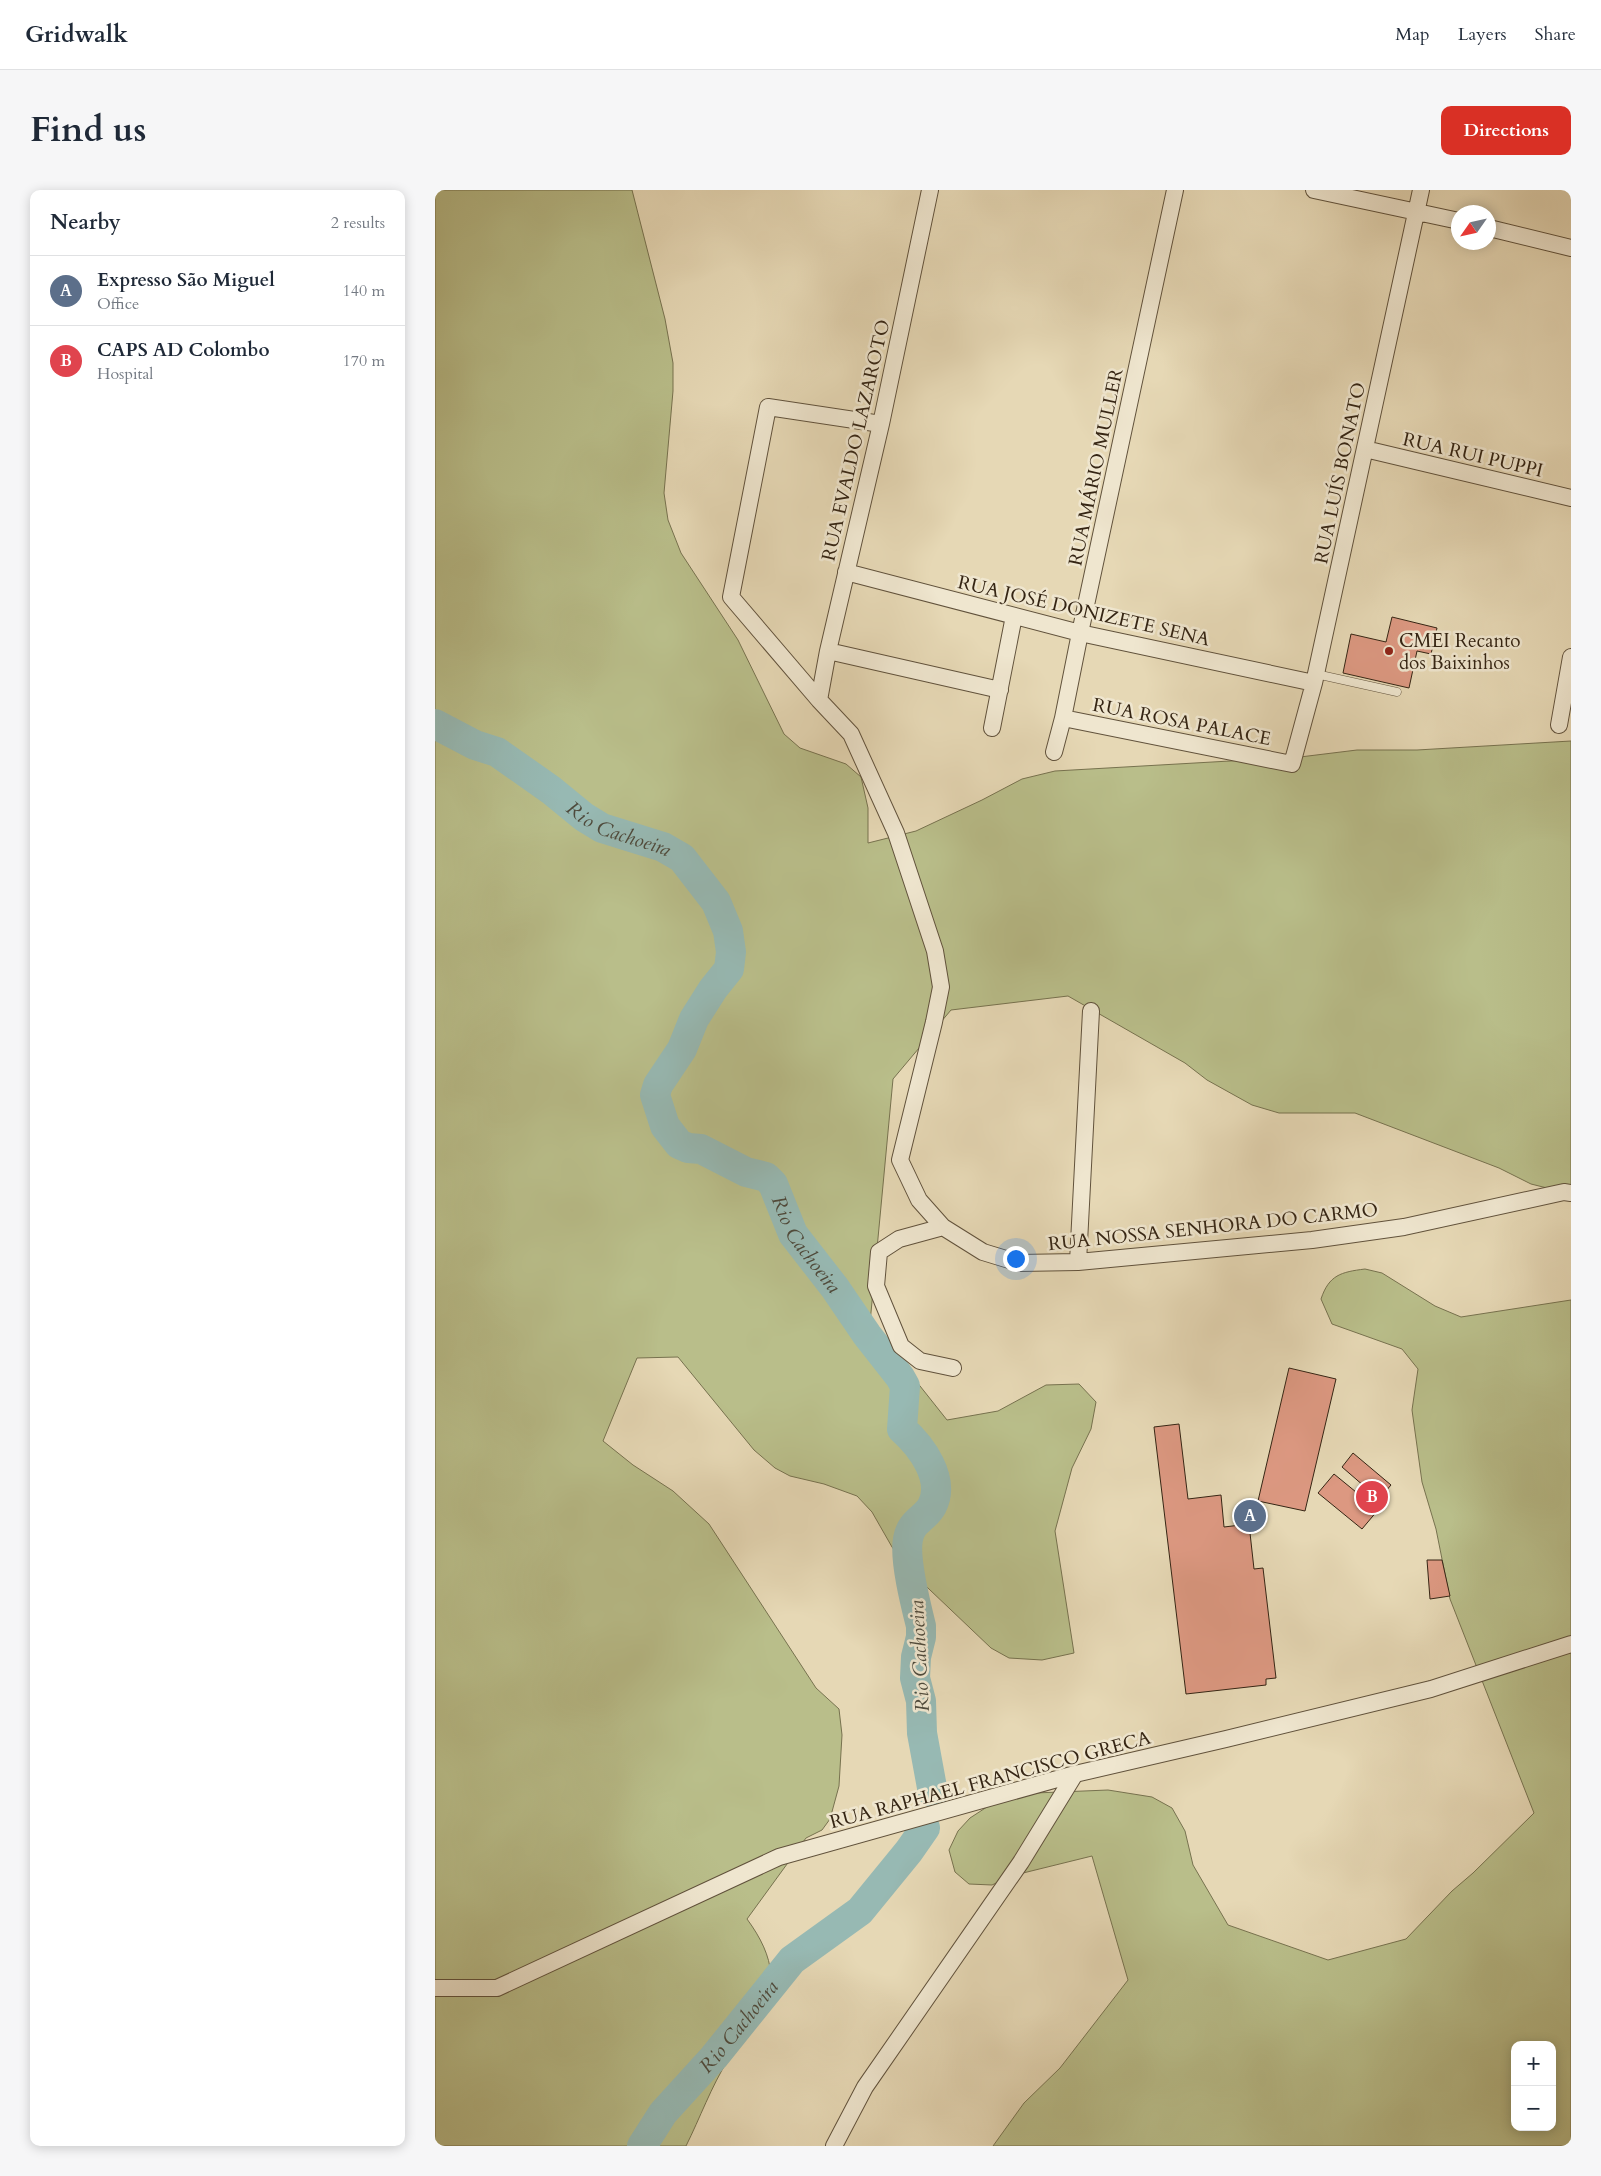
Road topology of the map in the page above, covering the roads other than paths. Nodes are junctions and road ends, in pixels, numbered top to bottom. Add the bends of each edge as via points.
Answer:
1 (930, 190) edge
2 (1175, 190) edge
3 (1314, 190) edge
4 (1421, 190) edge
5 (1416, 211) junction
6 (1451, 219) edge
7 (1496, 230) edge
8 (1571, 248) edge
9 (881, 424) junction
10 (1365, 449) junction
11 (1571, 498) edge
12 (846, 572) junction
13 (1014, 616) junction
14 (1080, 633) junction
15 (827, 650) junction
16 (1571, 656) edge
17 (1315, 678) junction
18 (1000, 690) junction
19 (1397, 692) dead end
20 (819, 700) junction
21 (1063, 718) junction
22 (1559, 725) dead end
23 (992, 728) dead end
24 (1054, 752) dead end
25 (1292, 764) joint
26 (1091, 1012) dead end
27 (1571, 1193) edge
28 (943, 1227) junction
29 (1078, 1262) junction
30 (953, 1368) dead end
31 (1571, 1644) edge
32 (1075, 1774) junction
33 (435, 1988) edge
34 (833, 2146) edge

1 - 9 street, RUA EVALDO LAZAROTO
2 - 14 street, RUA MÁRIO MULLER
3 - 5 street
4 - 5 street, RUA LUÍS BONATO
5 - 6 street
5 - 10 street, RUA LUÍS BONATO
7 - 8 street
9 - 12 street, RUA EVALDO LAZAROTO
9 - 20 street, RUA NOSSA SENHORA DO CARMO via 768,407 731,597
10 - 11 street, RUA RUI PUPPI
10 - 17 street, RUA LUÍS BONATO
12 - 13 street, RUA JOSÉ DONIZETE SENA
12 - 15 street, RUA EVALDO LAZAROTO
13 - 14 street, RUA JOSÉ DONIZETE SENA
13 - 18 street
14 - 17 street, RUA JOSÉ DONIZETE SENA
14 - 21 street, RUA MÁRIO MULLER
15 - 18 street
15 - 20 street, RUA EVALDO LAZAROTO
16 - 22 street
17 - 19 lane
17 - 25 street, RUA LUÍS BONATO
18 - 23 street
20 - 28 street, RUA NOSSA SENHORA DO CARMO via 851,734 896,834 935,951 941,986 900,1160 919,1200
21 - 24 street, RUA MÁRIO MULLER
21 - 25 street, RUA ROSA PALACE
26 - 29 street
27 - 29 street, RUA NOSSA SENHORA DO CARMO via 1404,1227 1312,1240
28 - 29 street, RUA NOSSA SENHORA DO CARMO via 983,1252 1019,1263
28 - 30 street via 899,1240 879,1252 876,1286 901,1346 920,1361
31 - 32 street, RUA RAPHAEL FRANCISCO GRECA via 1431,1689
32 - 33 street, RUA RAPHAEL FRANCISCO GRECA via 779,1857 497,1988
32 - 34 street via 1021,1862 865,2087

